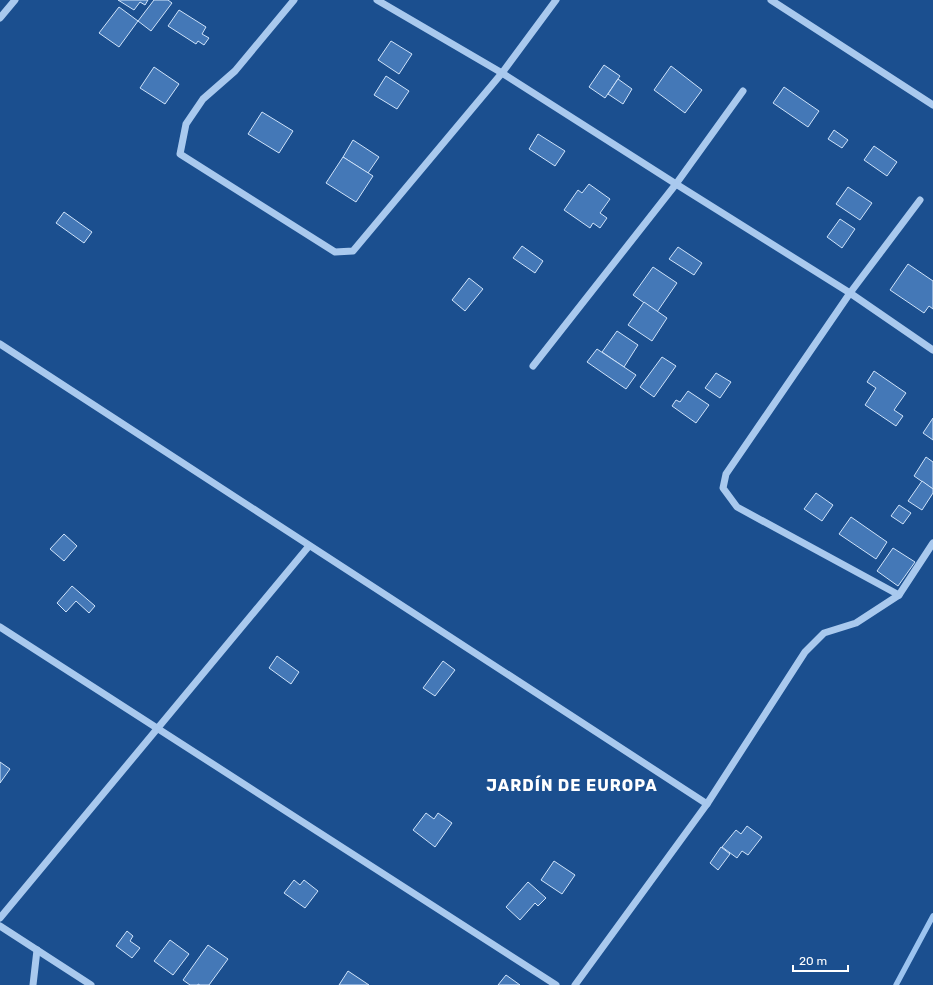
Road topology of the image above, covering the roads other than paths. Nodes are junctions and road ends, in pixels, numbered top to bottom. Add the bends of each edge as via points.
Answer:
1 (15, 0) edge
2 (294, 0) edge
3 (377, 0) edge
4 (556, 0) edge
5 (771, 0) edge
6 (0, 18) edge
7 (502, 73) junction
8 (743, 92) dead end
9 (933, 105) edge
10 (676, 184) junction
11 (920, 200) dead end
12 (850, 293) junction
13 (0, 344) edge
14 (933, 350) edge
15 (533, 366) dead end
16 (933, 544) edge
17 (309, 546) junction
18 (899, 595) junction
19 (0, 627) edge
20 (157, 729) junction
21 (707, 804) junction
22 (0, 918) edge
23 (0, 926) edge
24 (37, 950) junction
25 (33, 985) edge
26 (91, 985) edge
27 (556, 985) edge
28 (575, 985) edge

1 - 6 street
2 - 7 street via 235,71 203,99 186,124 180,154 335,252 353,251
3 - 7 street
4 - 7 street
5 - 9 street
7 - 10 street
8 - 10 street
10 - 12 street
10 - 15 street
11 - 12 street
12 - 14 street
12 - 18 street via 726,474 723,488 736,507
13 - 17 street
16 - 18 street
17 - 20 street
17 - 21 street
18 - 21 street via 856,623 824,633 805,652
19 - 20 street
20 - 22 street
20 - 27 street
21 - 28 street
23 - 24 street
24 - 25 street
24 - 26 street

